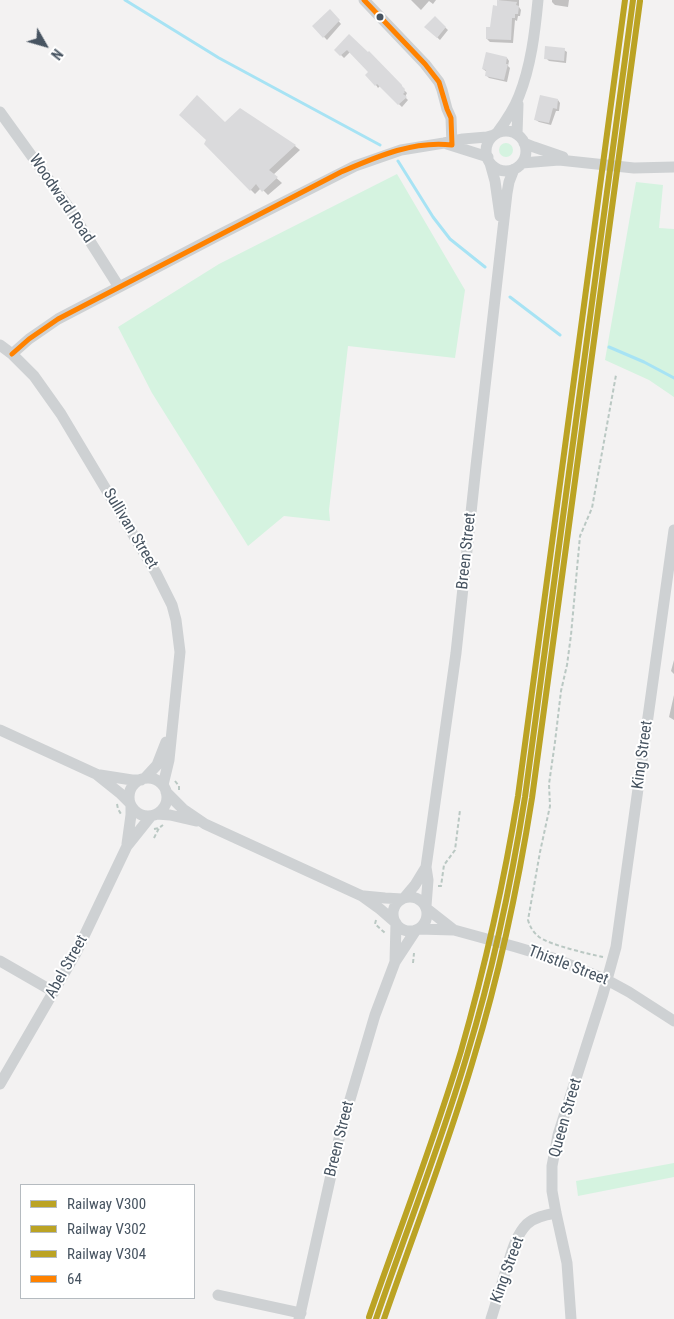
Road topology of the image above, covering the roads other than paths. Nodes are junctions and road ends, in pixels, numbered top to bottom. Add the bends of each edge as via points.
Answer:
1 (364, 0) edge
2 (538, 0) edge
3 (519, 97) junction
4 (0, 112) edge
5 (496, 134) junction
6 (520, 138) junction
7 (449, 143) junction
8 (489, 160) junction
9 (577, 161) junction
10 (518, 166) junction
11 (674, 167) edge
12 (502, 235) junction
13 (119, 287) junction
14 (0, 345) edge
15 (12, 354) junction
16 (674, 530) edge
17 (171, 728) junction
18 (0, 730) edge
19 (96, 774) junction
20 (143, 779) junction
21 (165, 788) junction
22 (130, 804) junction
23 (154, 815) junction
24 (205, 824) junction
25 (126, 846) junction
26 (426, 867) junction
27 (362, 896) junction
28 (403, 898) junction
29 (426, 907) junction
30 (395, 922) junction
31 (417, 929) junction
32 (454, 930) junction
33 (0, 961) edge
34 (395, 962) junction
35 (607, 980) junction
36 (54, 992) junction
37 (674, 1021) edge
38 (0, 1084) edge
39 (556, 1213) junction
40 (218, 1295) dead end
41 (300, 1316) edge
42 (491, 1319) edge
43 (571, 1319) edge

1 - 7 street via 433,74 451,118
2 - 3 street via 531,51
3 - 5 street
3 - 6 street via 516,126
4 - 13 street, Woodward Road
5 - 6 street via 510,131
5 - 7 street
5 - 8 street via 487,145
6 - 9 street via 534,147
6 - 10 street via 526,153
7 - 8 street
7 - 13 street via 401,150 355,166
8 - 10 street via 500,170
8 - 12 street, Breen Street via 496,181
9 - 10 street via 549,160
9 - 11 street via 634,168
10 - 12 street, Breen Street via 508,182
12 - 26 street, Breen Street via 456,653
13 - 15 street via 58,319
14 - 15 street, Sullivan Street
15 - 17 street, Sullivan Street via 34,376 61,414 172,605 180,652
16 - 35 street, King Street via 618,936
17 - 20 street, Sullivan Street via 157,765
17 - 21 street, Sullivan Street
18 - 19 street
19 - 20 street
19 - 22 street
20 - 21 street via 152,778
20 - 22 street via 132,786
21 - 23 street via 166,804
21 - 24 street via 183,809
22 - 23 street via 139,814
22 - 25 street, Abel Street
23 - 24 street
23 - 25 street, Abel Street
24 - 27 street
25 - 36 street, Abel Street via 87,931
26 - 28 street, Breen Street
26 - 29 street, Breen Street
27 - 28 street
27 - 30 street
28 - 29 street via 414,897
28 - 30 street via 393,911
29 - 31 street via 427,918
29 - 32 street, Thistle Street
30 - 31 street via 405,930
30 - 34 street, Breen Street
31 - 32 street, Thistle Street
31 - 34 street, Breen Street
32 - 35 street, Thistle Street via 556,959
33 - 36 street
34 - 41 street, Breen Street via 375,1015 341,1130
35 - 37 street, Thistle Street
35 - 39 street, Queen Street via 554,1152 552,1178
36 - 38 street, Abel Street
39 - 42 street, King Street via 534,1220 521,1231
39 - 43 street, Queen Street via 567,1263
40 - 41 street

